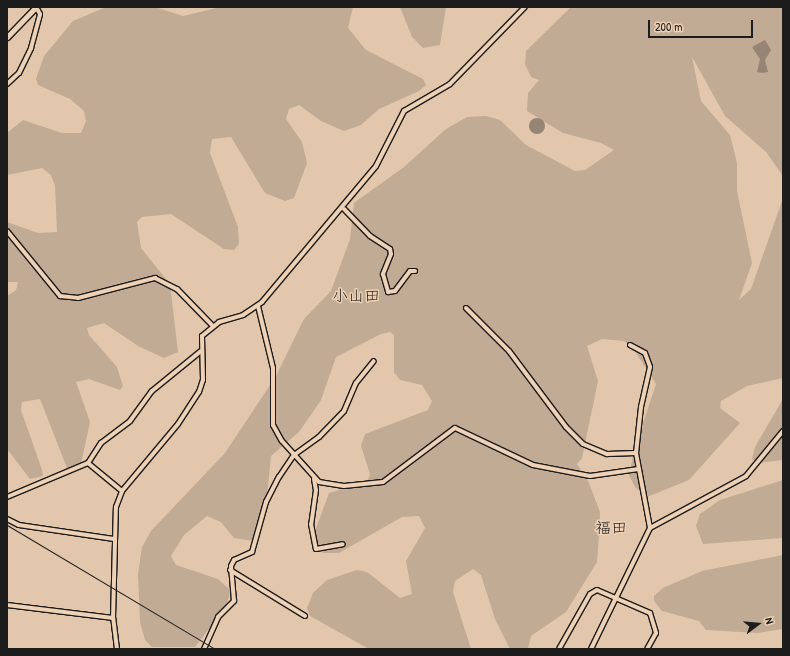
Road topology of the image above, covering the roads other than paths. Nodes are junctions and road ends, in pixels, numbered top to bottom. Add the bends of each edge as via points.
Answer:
1 (36, 7) edge
2 (525, 7) edge
3 (7, 37) edge
4 (7, 84) edge
5 (344, 209) junction
6 (7, 231) edge
7 (415, 271) dead end
8 (258, 306) junction
9 (466, 308) dead end
10 (213, 326) junction
11 (630, 345) dead end
12 (201, 351) junction
13 (374, 361) dead end
14 (783, 431) edge
15 (636, 453) junction
16 (294, 455) junction
17 (88, 463) junction
18 (638, 469) junction
19 (314, 479) junction
20 (122, 491) junction
21 (7, 497) edge
22 (7, 519) edge
23 (650, 528) junction
24 (114, 539) junction
25 (343, 544) dead end
26 (230, 570) junction
27 (617, 597) junction
28 (7, 605) edge
29 (304, 616) dead end
30 (113, 618) junction
31 (117, 649) edge
32 (204, 649) edge
33 (559, 649) edge
34 (591, 649) edge
35 (647, 649) edge

1 - 3 main road
1 - 4 street via 40,14 31,48 19,73
2 - 5 street via 450,84 404,111 376,166
5 - 7 street via 370,236 390,249 382,274 388,292 395,291 410,271
5 - 8 street
6 - 10 street via 60,296 78,298 155,278 177,289
8 - 10 street
8 - 16 street via 273,368 273,425
9 - 15 street via 509,351 566,427 583,444 607,454
10 - 12 street via 200,340
11 - 15 street via 645,353 650,367 640,407
12 - 17 street via 152,391 130,421 95,449
12 - 20 street via 203,380 198,392 178,424
13 - 16 street via 356,383 344,411 319,437 309,441
14 - 23 street via 746,476
15 - 18 street
16 - 19 street
16 - 26 street via 268,496 252,552 234,560
17 - 20 street
17 - 21 street
18 - 19 street via 590,476 533,465 455,428 383,482 344,486
18 - 23 street
19 - 25 street via 316,490 310,524 316,549
20 - 24 street via 116,507
22 - 24 street via 19,526
23 - 27 street
24 - 30 street
26 - 29 street
26 - 32 street via 234,601 218,617
27 - 33 street via 593,592
27 - 34 street
27 - 35 street via 650,613 656,635
28 - 30 street
30 - 31 street

